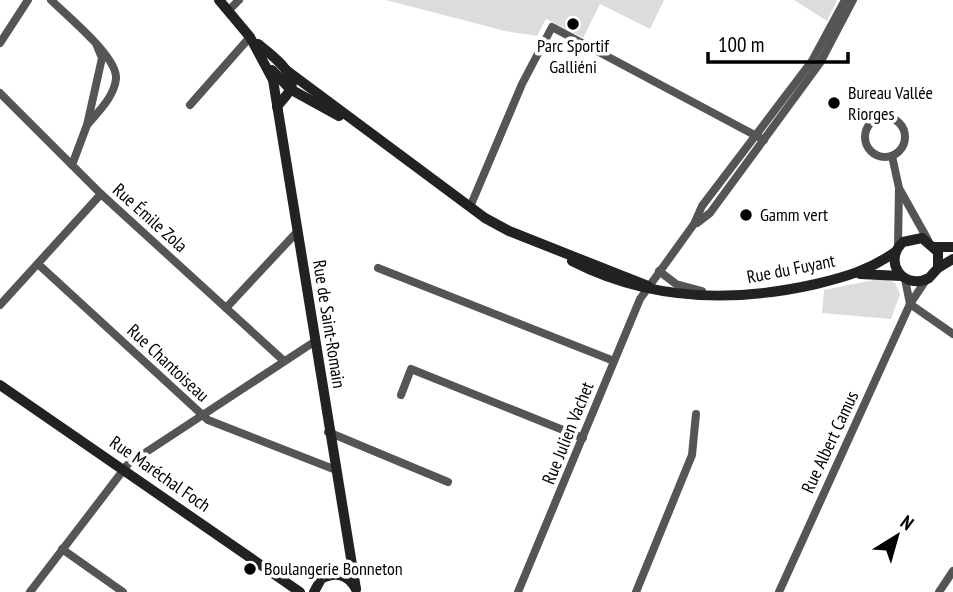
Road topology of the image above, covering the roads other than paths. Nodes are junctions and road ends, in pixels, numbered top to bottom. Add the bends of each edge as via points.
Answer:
1 (28, 0) edge
2 (51, 0) edge
3 (219, 0) edge
4 (239, 0) edge
5 (845, 0) edge
6 (853, 0) edge
7 (228, 11) junction
8 (250, 37) junction
9 (0, 43) edge
10 (97, 46) junction
11 (287, 82) junction
12 (0, 93) edge
13 (190, 105) dead end
14 (87, 125) junction
15 (760, 137) junction
16 (892, 156) junction
17 (72, 165) junction
18 (899, 188) junction
19 (101, 194) junction
20 (470, 207) junction
21 (296, 233) junction
22 (932, 244) junction
23 (953, 247) edge
24 (897, 249) junction
25 (953, 259) edge
26 (38, 264) junction
27 (379, 268) dead end
28 (937, 268) junction
29 (659, 271) junction
30 (858, 274) junction
31 (903, 278) junction
32 (926, 280) junction
33 (648, 286) junction
34 (732, 298) junction
35 (911, 304) junction
36 (0, 305) edge
37 (226, 308) junction
38 (953, 334) edge
39 (314, 342) junction
40 (284, 361) junction
41 (614, 361) junction
42 (0, 385) edge
43 (401, 395) dead end
44 (696, 414) dead end
45 (202, 416) junction
46 (328, 432) junction
47 (583, 438) junction
48 (122, 469) junction
49 (336, 470) junction
50 (448, 482) dead end
51 (348, 546) junction
52 (62, 549) junction
53 (953, 571) edge
54 (339, 575) junction
55 (356, 591) edge
56 (30, 592) edge
57 (123, 592) edge
58 (300, 592) edge
59 (314, 592) edge
60 (518, 592) edge
61 (636, 592) edge
62 (779, 592) edge
63 (939, 592) edge

1 - 9 street
2 - 10 street
3 - 7 street, Rue de Saint-Romain
4 - 7 street
5 - 15 street via 812,61
6 - 15 street via 825,56
7 - 8 street, Rue de Saint-Romain
8 - 11 street, Rue de Saint-Romain
8 - 11 street, Rue de Saint-Romain via 265,63
8 - 13 street
10 - 14 street via 102,58
10 - 14 street via 116,76 109,96
11 - 20 street, Rue du Fuyant via 363,129
11 - 21 street, Rue de Saint-Romain via 277,107
12 - 17 street, Rue Émile Zola
14 - 17 street
15 - 20 street via 552,27 522,84
15 - 29 street, Rue Julien Vachet via 710,212 694,224
16 - 16 street via 905,142 903,128 893,119 877,119 869,126 867,142 879,155
16 - 18 street
17 - 19 street, Rue Émile Zola
18 - 22 street
18 - 24 street
19 - 26 street
19 - 37 street, Rue Émile Zola
20 - 33 street, Rue du Fuyant via 603,276 627,285
21 - 37 street
21 - 39 street, Rue de Saint-Romain
22 - 23 street
22 - 24 street via 909,238
22 - 28 street via 939,257
24 - 30 street, Rue du Fuyant
24 - 31 street via 895,268
25 - 28 street
26 - 36 street
26 - 45 street, Rue Chantoiseau
27 - 41 street
28 - 32 street
29 - 33 street, Rue Julien Vachet
29 - 34 street via 686,288
30 - 31 street, Rue du Fuyant
30 - 34 street, Rue du Fuyant via 774,294
31 - 32 street
31 - 35 street
32 - 35 street, Rue Albert Camus
33 - 34 street, Rue du Fuyant
33 - 41 street, Rue Julien Vachet
35 - 38 street
35 - 62 street, Rue Albert Camus
37 - 40 street, Rue Émile Zola
39 - 40 street
39 - 46 street, Rue de Saint-Romain
40 - 45 street
41 - 47 street, Rue Julien Vachet
42 - 48 street, Rue Maréchal Foch
43 - 47 street via 411,369
44 - 61 street via 692,456
45 - 48 street
45 - 49 street, Rue Chantoiseau
46 - 49 street, Rue de Saint-Romain
46 - 50 street
47 - 60 street, Rue Julien Vachet
48 - 52 street
48 - 58 street, Rue Maréchal Foch
49 - 51 street, Rue de Saint-Romain
51 - 54 street, Rue de Saint-Romain via 347,564
51 - 55 street, Rue de Saint-Romain
52 - 56 street
52 - 57 street
53 - 63 street
54 - 55 street via 348,578
54 - 59 street via 321,579

